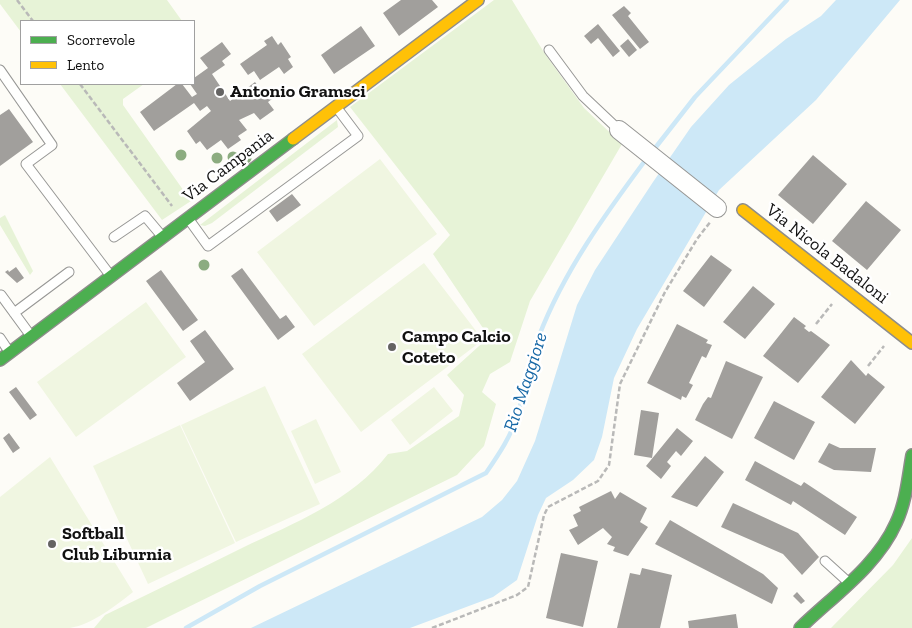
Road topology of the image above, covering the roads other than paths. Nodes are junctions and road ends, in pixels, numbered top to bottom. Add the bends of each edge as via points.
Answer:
1 (467, 3) edge
2 (549, 50) dead end
3 (0, 70) edge
4 (336, 107) junction
5 (619, 130) joint
6 (717, 208) dead end
7 (743, 210) dead end
8 (176, 211) road end
9 (186, 220) junction
10 (114, 237) dead end
11 (163, 238) junction
12 (69, 272) dead end
13 (111, 277) junction
14 (1, 294) edge
15 (14, 313) junction
16 (31, 336) junction
17 (0, 338) edge
18 (912, 343) edge
19 (10, 353) junction
20 (0, 360) edge
21 (912, 455) edge
22 (824, 561) dead end
23 (848, 582) junction
24 (800, 628) edge

1 - 4 street, Via Campania
2 - 5 lane via 584,96
3 - 13 lane via 52,145 26,164
4 - 9 street, Via Campania
4 - 9 lane via 358,136 208,246
5 - 6 street
7 - 18 street, Via Nicola Badaloni
8 - 9 lane
9 - 11 street, Via Campania
10 - 11 lane via 145,216
11 - 13 street, Via Campania
12 - 15 lane
13 - 16 street, Via Campania
14 - 15 lane
15 - 16 lane
16 - 19 street, Via Campania
17 - 19 lane
19 - 20 street, Via Campania
21 - 23 street via 906,492 893,530 873,558
22 - 23 lane
23 - 24 street

